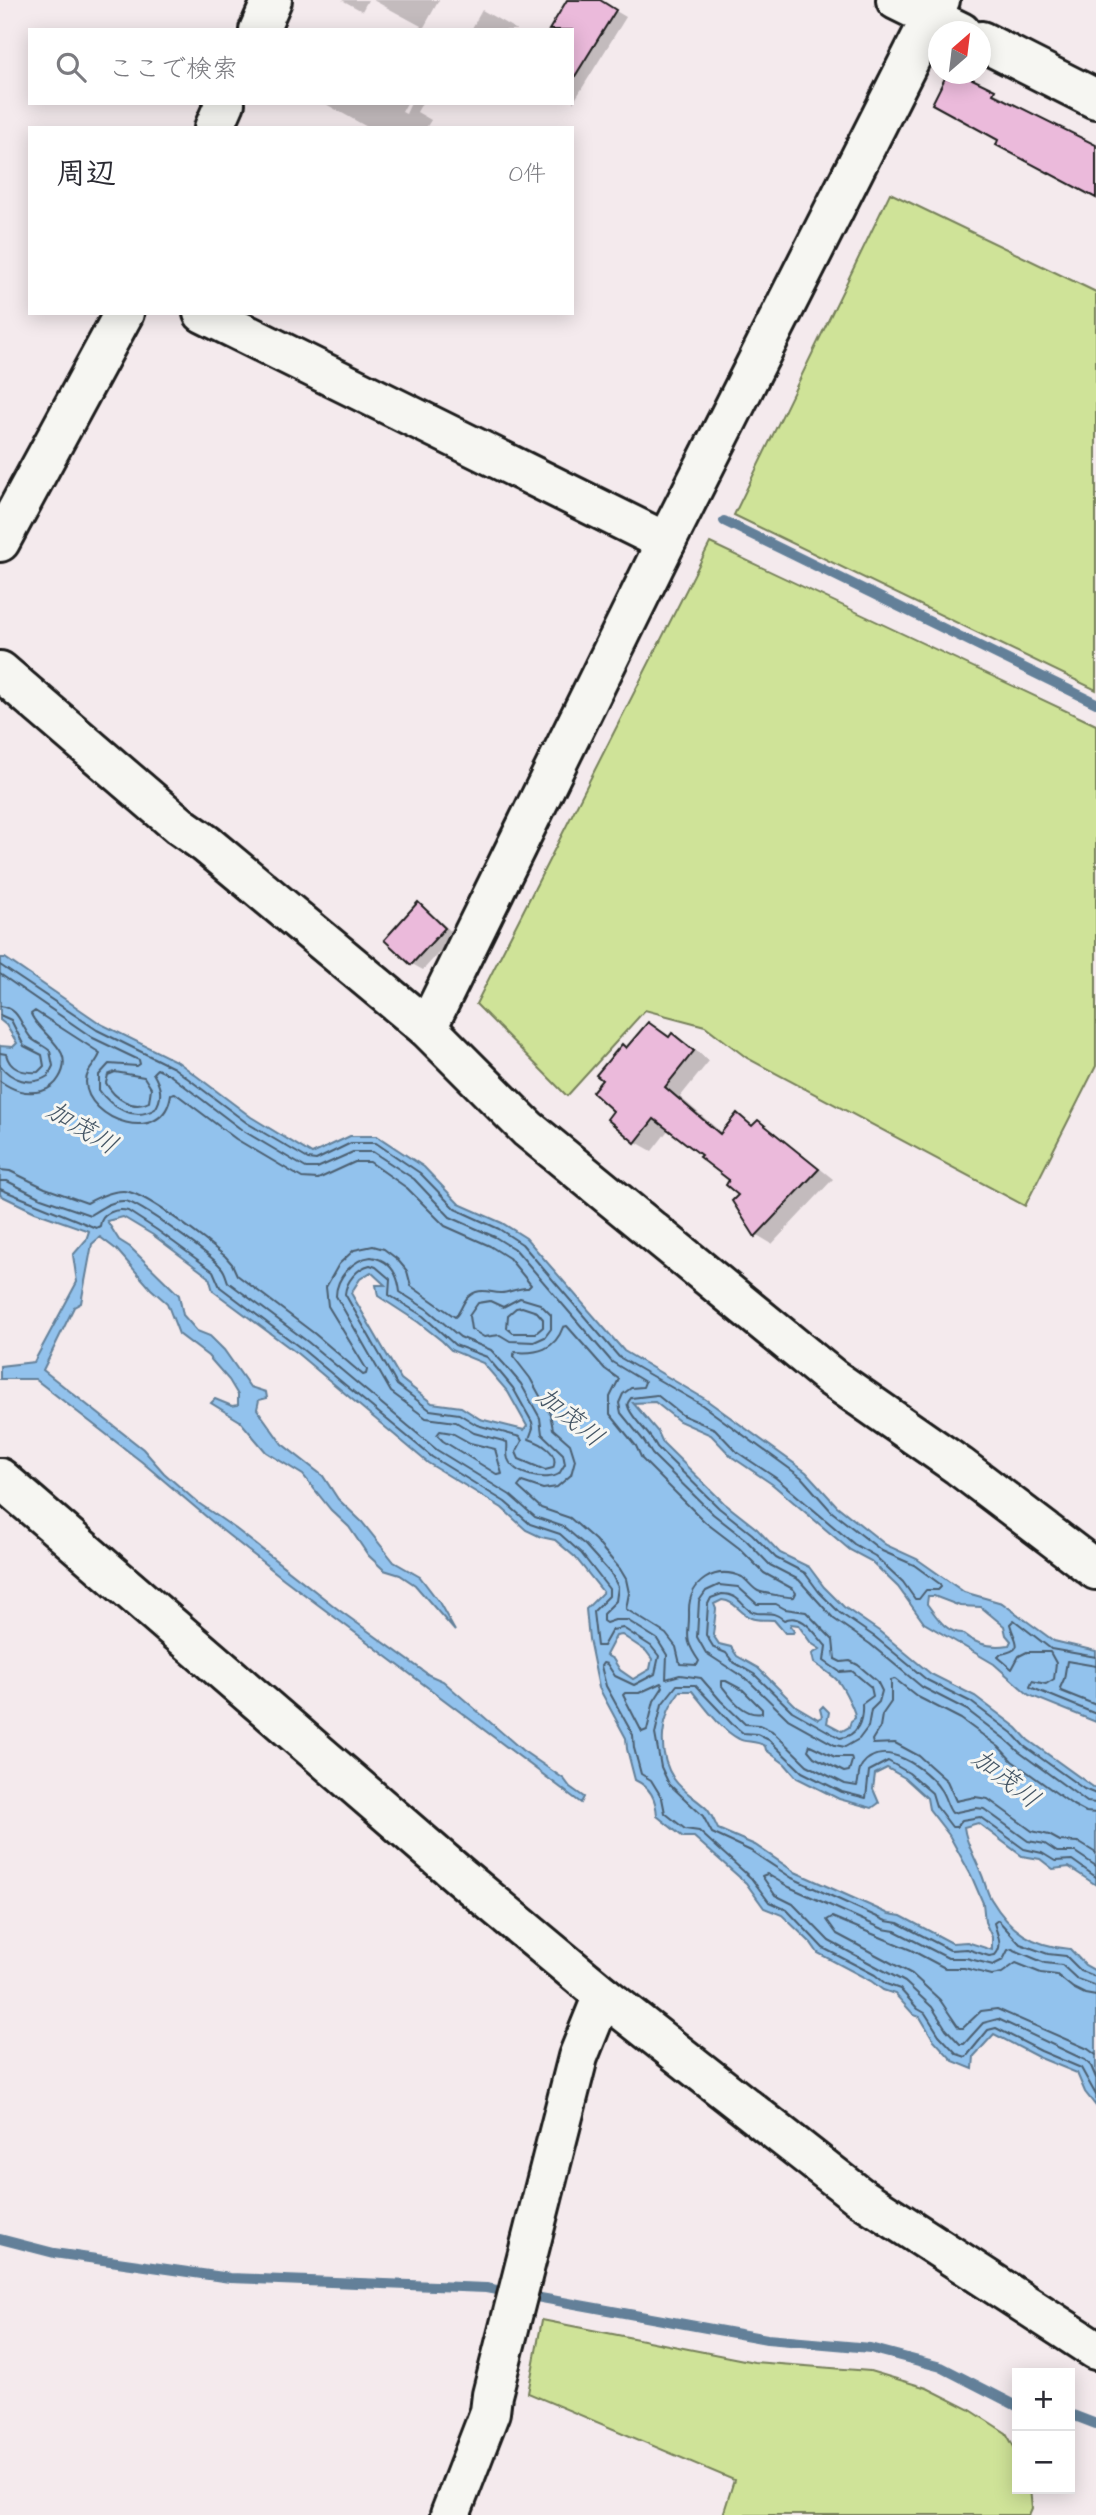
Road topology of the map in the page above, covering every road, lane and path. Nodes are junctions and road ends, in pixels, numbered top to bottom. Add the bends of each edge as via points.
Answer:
1 (272, 0) edge
2 (896, 0) edge
3 (944, 16) edge
4 (260, 28) edge
5 (991, 46) edge
6 (1096, 99) edge
7 (224, 105) edge
8 (215, 126) edge
9 (123, 315) edge
10 (207, 315) edge
11 (0, 542) edge
12 (666, 542) junction
13 (0, 671) edge
14 (427, 1028) junction
15 (0, 1478) edge
16 (1096, 1570) edge
17 (603, 1994) junction
18 (1096, 2350) edge
19 (450, 2515) edge

1 - 4 street
2 - 3 street
3 - 12 street
5 - 6 street
7 - 8 street
9 - 11 street
10 - 12 street
12 - 14 street
13 - 14 street
14 - 16 street via 528,1129 831,1377
15 - 17 street
17 - 18 street via 859,2196
17 - 19 street via 578,2057 489,2412

